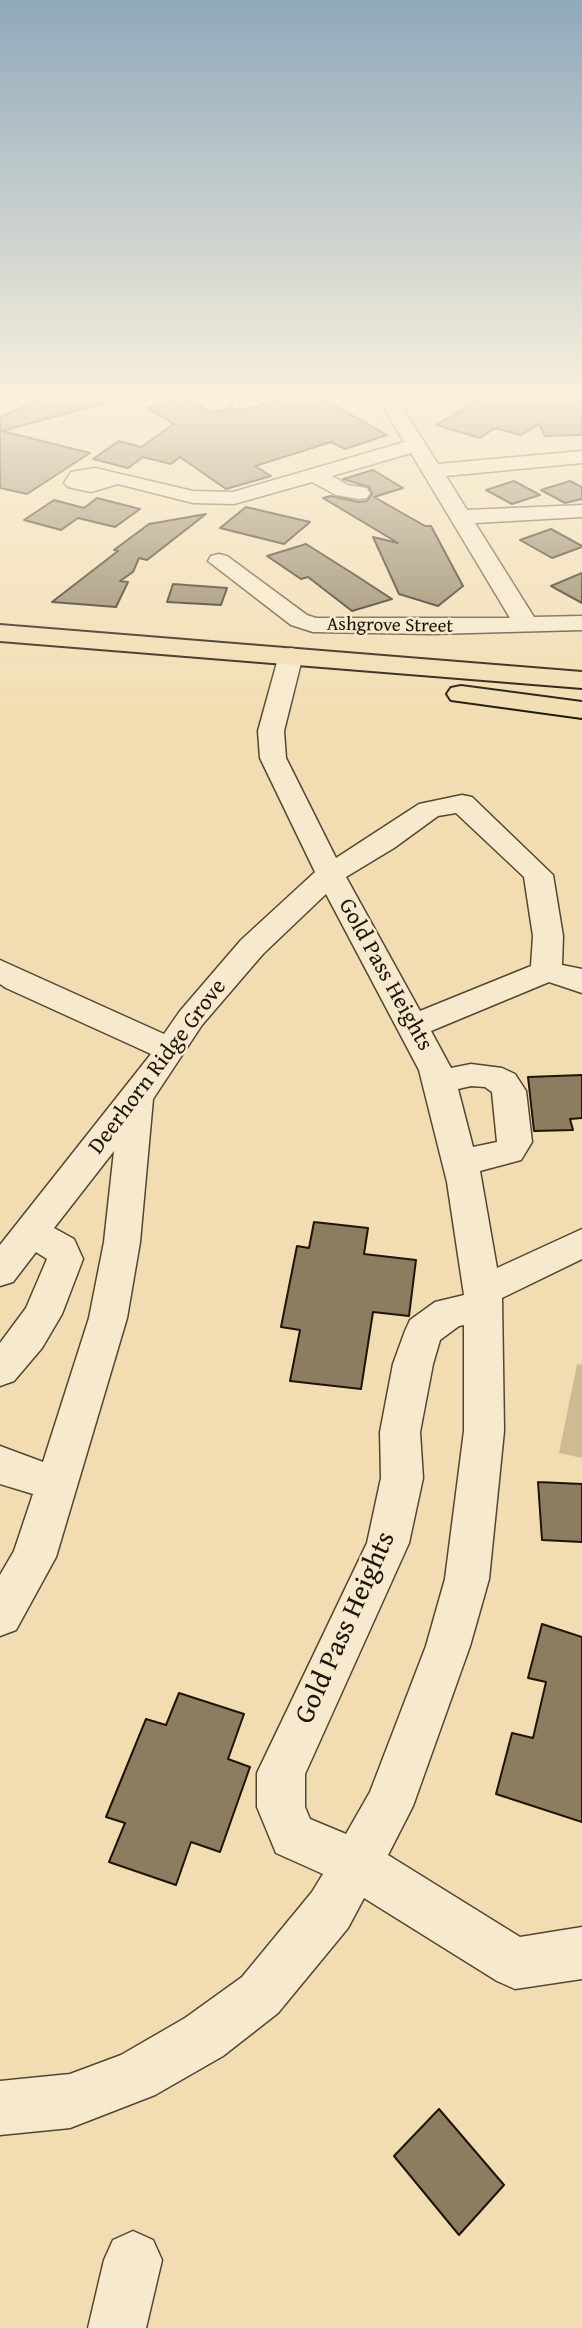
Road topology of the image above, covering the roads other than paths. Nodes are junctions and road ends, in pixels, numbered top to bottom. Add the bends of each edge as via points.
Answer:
1 (454, 505) edge
2 (582, 511) edge
3 (462, 517) junction
4 (219, 561) dead end
5 (507, 591) junction
6 (582, 621) edge
7 (526, 624) junction
8 (440, 627) junction
9 (0, 633) edge
10 (0, 659) edge
11 (327, 659) junction
12 (287, 668) junction
13 (582, 669) edge
14 (582, 680) edge
15 (448, 693) junction
16 (582, 703) edge
17 (582, 710) edge
18 (330, 874) junction
19 (0, 970) edge
20 (545, 971) junction
21 (582, 983) edge
22 (414, 1026) junction
23 (170, 1050) junction
24 (440, 1082) junction
25 (135, 1098) junction
26 (461, 1162) junction
27 (31, 1232) junction
28 (582, 1243) edge
29 (0, 1272) edge
30 (483, 1298) junction
31 (0, 1370) edge
32 (0, 1463) edge
33 (58, 1483) junction
34 (0, 1616) edge
35 (356, 1864) junction
36 (582, 1953) edge
37 (0, 2108) edge
38 (133, 2260) dead end
39 (117, 2328) edge

1 - 3 street
2 - 3 street
3 - 5 street
4 - 8 street, Ashgrove Street via 305,623
5 - 6 street
5 - 7 street
5 - 8 street via 477,612
6 - 7 street, Ashgrove Street
7 - 8 street, Ashgrove Street
9 - 12 highway
10 - 12 highway
11 - 12 highway
11 - 13 highway
11 - 14 highway
12 - 15 highway
12 - 18 street, Gold Pass Heights via 271,731 273,758
15 - 16 highway
15 - 17 highway
18 - 20 street, Deerhorn Ridge Grove via 429,810 462,803 538,876 548,936
18 - 22 street, Gold Pass Heights
18 - 23 street, Deerhorn Ridge Grove via 252,947 191,1018
19 - 23 street
20 - 21 street
20 - 22 street
22 - 24 street, Gold Pass Heights
23 - 25 street, Deerhorn Ridge Grove
24 - 26 street, Gold Pass Heights
24 - 26 street via 490,1076 509,1091 515,1142 509,1151
25 - 27 street, Deerhorn Ridge Grove
25 - 33 street via 122,1242 108,1318
26 - 30 street, Gold Pass Heights
27 - 29 street, Deerhorn Ridge Grove
27 - 31 street via 61,1249 65,1259 43,1314
28 - 30 street
30 - 35 street, Gold Pass Heights via 484,1431 467,1579 414,1742 389,1806
30 - 35 street, Gold Pass Heights via 448,1313 424,1331 400,1432 402,1478 388,1543 281,1773 281,1807 292,1836
32 - 33 street via 9,1470
33 - 34 street via 34,1557
35 - 36 street via 515,1963
35 - 37 street, Gold Pass Heights via 330,1910 260,1995 204,2037 136,2076 70,2101
38 - 39 street

